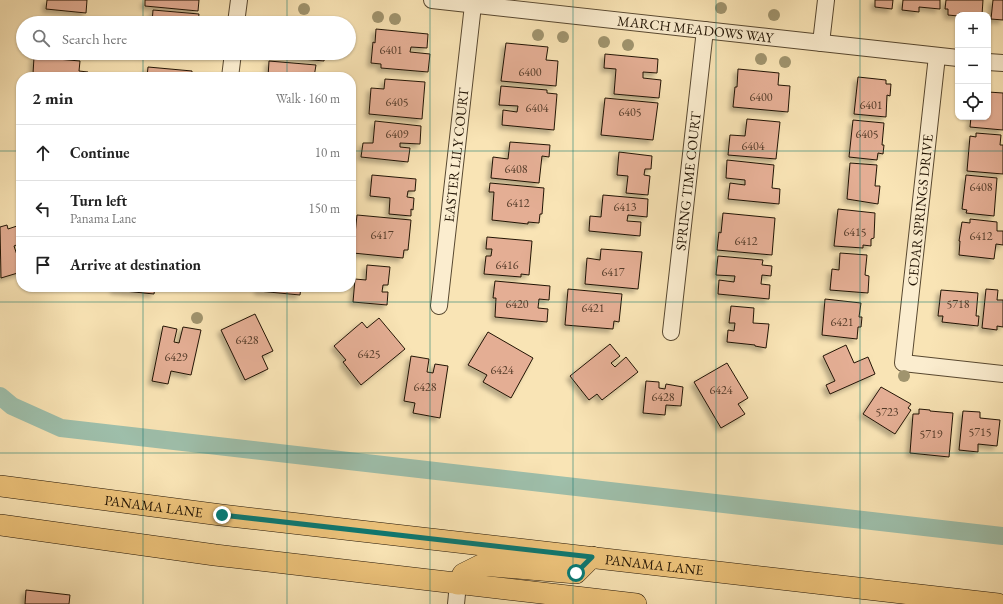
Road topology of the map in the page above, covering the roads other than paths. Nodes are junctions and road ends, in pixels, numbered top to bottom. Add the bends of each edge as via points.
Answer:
1 (239, 0) edge
2 (432, 0) edge
3 (826, 0) edge
4 (473, 4) junction
5 (237, 16) edge
6 (705, 30) junction
7 (821, 43) junction
8 (937, 56) junction
9 (955, 58) edge
10 (232, 60) edge
11 (991, 62) edge
12 (1003, 64) edge
13 (231, 72) edge
14 (439, 306) dead end
15 (671, 332) dead end
16 (1003, 374) edge
17 (0, 486) edge
18 (0, 525) edge
19 (592, 557) junction
20 (458, 584) junction
21 (456, 604) edge
22 (636, 604) edge
23 (998, 604) edge

1 - 5 street
2 - 4 street, MARCH MEADOWS WAY
3 - 7 street
4 - 6 street, MARCH MEADOWS WAY
4 - 14 street, EASTER LILY COURT
6 - 7 street, MARCH MEADOWS WAY
6 - 15 street, SPRING TIME COURT
7 - 8 street, MARCH MEADOWS WAY
8 - 9 street, MARCH MEADOWS WAY
8 - 16 street, CEDAR SPRINGS DRIVE via 903,363
10 - 13 street
11 - 12 street
17 - 19 main road, PANAMA LANE via 222,515
18 - 20 main road via 215,556
19 - 20 main road via 576,573 481,565 463,574
19 - 23 main road, PANAMA LANE
20 - 21 street
20 - 22 main road

